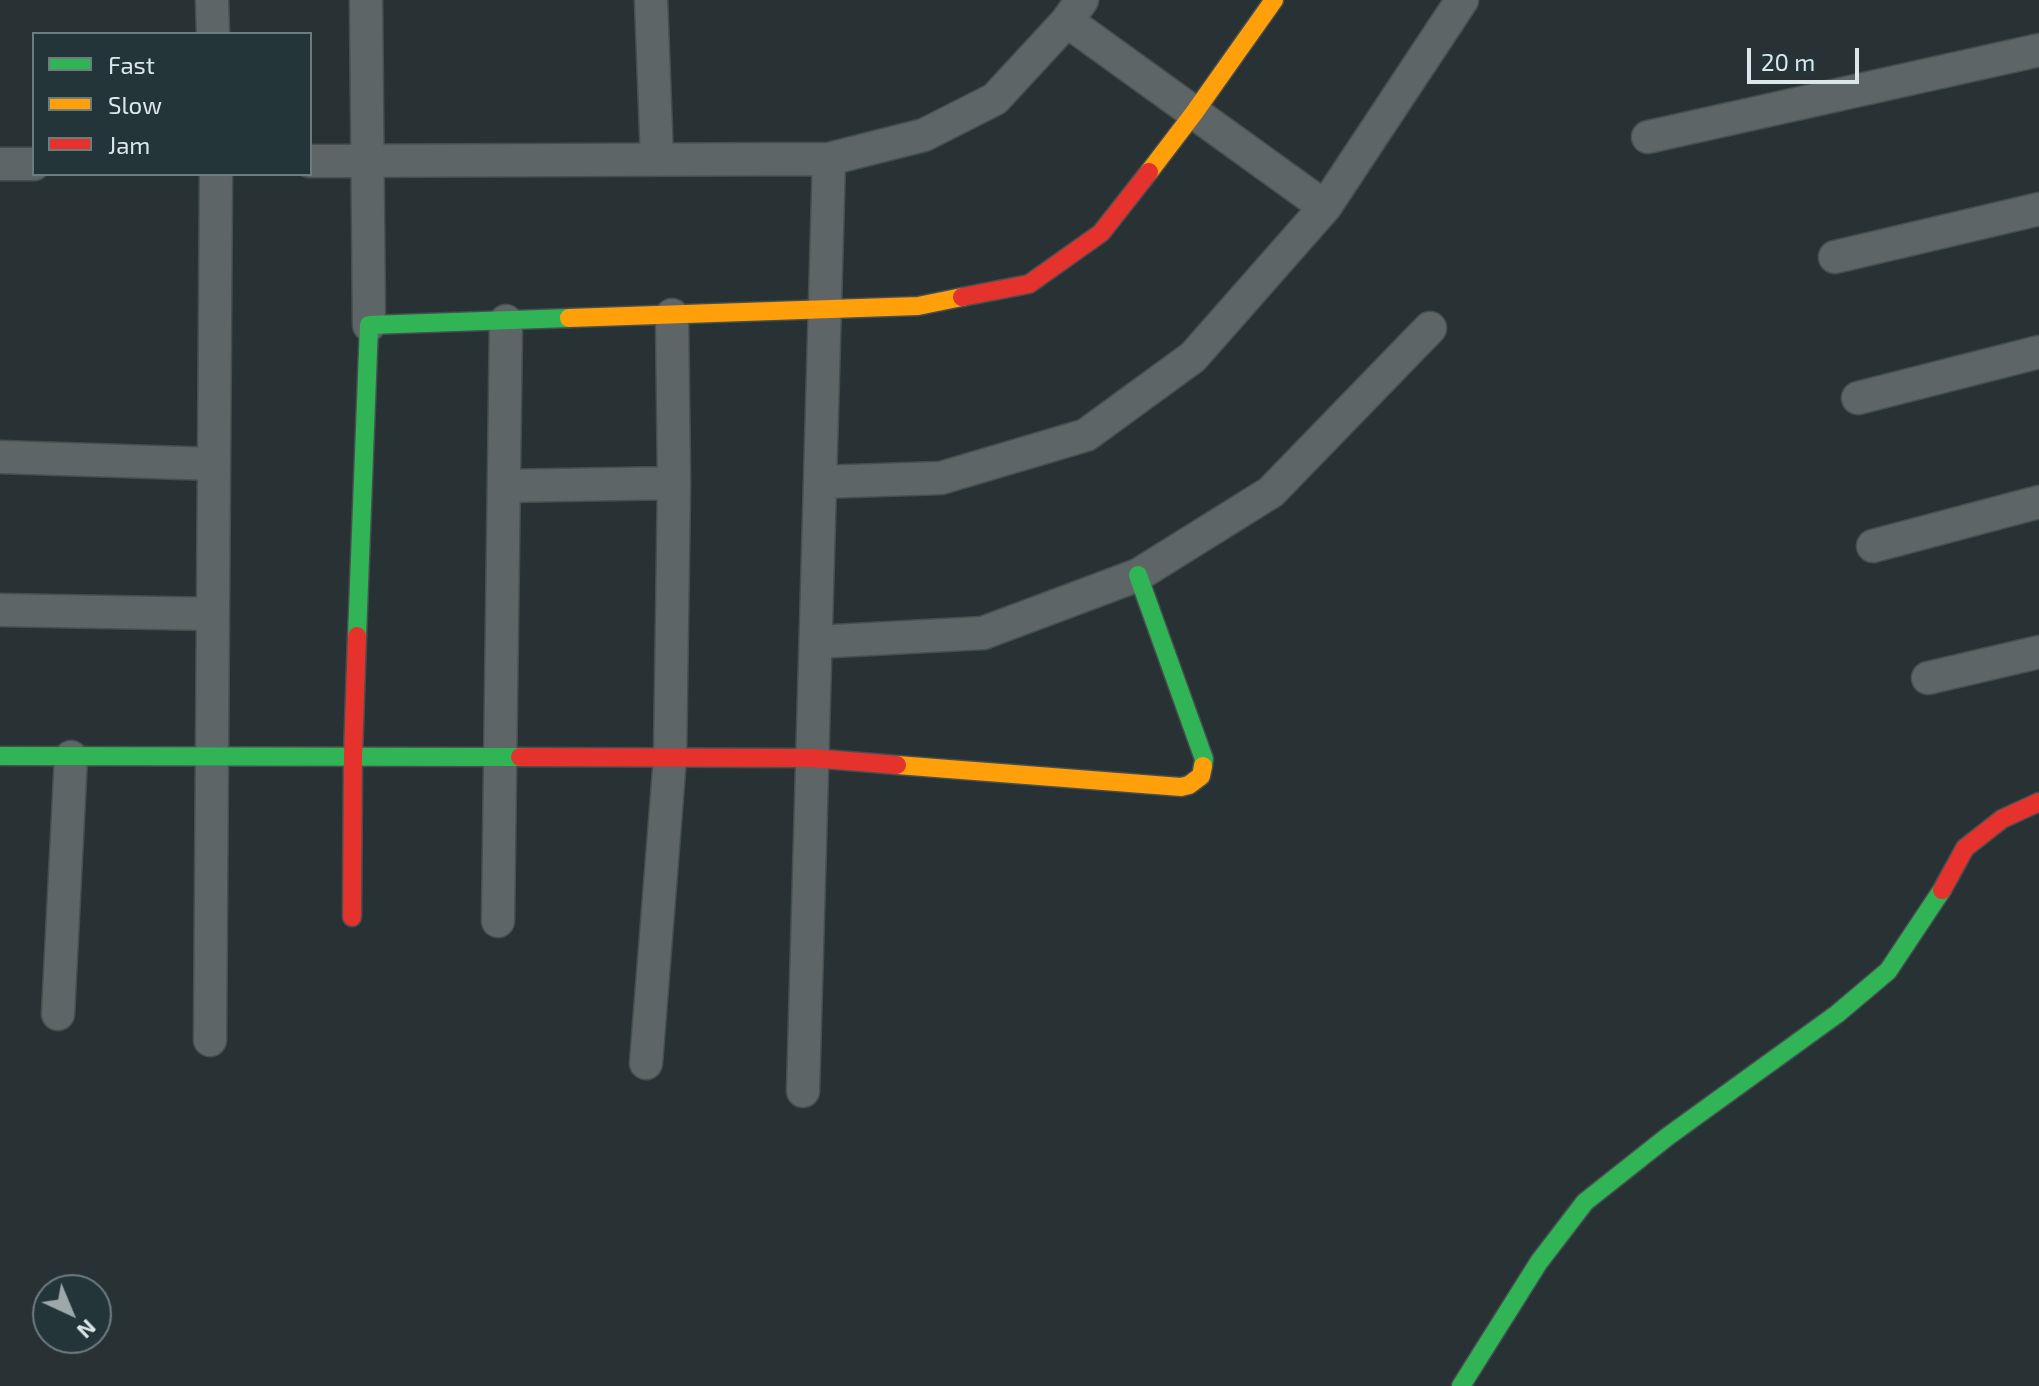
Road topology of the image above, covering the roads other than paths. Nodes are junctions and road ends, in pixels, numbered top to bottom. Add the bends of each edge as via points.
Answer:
1 (212, 0) edge
2 (375, 0) edge
3 (651, 0) edge
4 (1274, 0) edge
5 (1462, 0) edge
6 (1074, 11) edge
7 (213, 32) edge
8 (2039, 50) edge
9 (1194, 113) junction
10 (1648, 137) dead end
11 (657, 159) junction
12 (829, 159) junction
13 (312, 161) edge
14 (367, 161) junction
15 (0, 164) edge
16 (32, 164) edge
17 (216, 176) edge
18 (1325, 207) junction
19 (2039, 209) edge
20 (1835, 257) dead end
21 (825, 309) junction
22 (672, 315) junction
23 (506, 321) junction
24 (369, 325) junction
25 (1430, 328) dead end
26 (2039, 352) edge
27 (1858, 398) dead end
28 (0, 457) edge
29 (214, 464) junction
30 (820, 482) junction
31 (674, 483) junction
32 (504, 486) junction
33 (2039, 502) edge
34 (1873, 546) dead end
35 (1138, 575) junction
36 (0, 610) edge
37 (213, 614) junction
38 (816, 642) junction
39 (2039, 652) edge
40 (1928, 678) dead end
41 (212, 755) junction
42 (0, 756) edge
43 (353, 756) junction
44 (500, 756) junction
45 (71, 757) junction
46 (670, 758) junction
47 (812, 758) junction
48 (2039, 802) edge
49 (352, 917) dead end
50 (498, 921) dead end
51 (58, 1014) dead end
52 (210, 1040) dead end
53 (646, 1063) dead end
54 (803, 1091) dead end
55 (1461, 1386) edge

1 - 7 street
2 - 14 street
3 - 11 street
4 - 9 street
5 - 18 street
6 - 9 street
6 - 12 street via 995,99 924,135
8 - 10 street
9 - 18 street
9 - 21 street via 1101,233 1029,284 918,306
11 - 12 street
11 - 14 street
12 - 21 street
13 - 14 street
14 - 24 street
15 - 16 street
17 - 29 street
18 - 30 street via 1193,357 1086,435 941,478
19 - 20 street
21 - 22 street
21 - 30 street
22 - 23 street
22 - 31 street
23 - 24 street
23 - 32 street
24 - 43 street
25 - 35 street via 1271,492
26 - 27 street
28 - 29 street
29 - 37 street
30 - 38 street
31 - 32 street
31 - 46 street
32 - 44 street
33 - 34 street
35 - 38 street via 983,633
35 - 47 street via 1204,759 1196,781 1181,787
36 - 37 street
37 - 41 street
38 - 47 street
39 - 40 street
41 - 43 street
41 - 45 street
41 - 52 street
42 - 45 street
43 - 44 street
43 - 49 street
44 - 46 street
44 - 50 street
45 - 51 street
46 - 47 street
46 - 53 street
47 - 54 street
48 - 55 street via 2002,819 1965,848 1888,971 1585,1202 1539,1262

